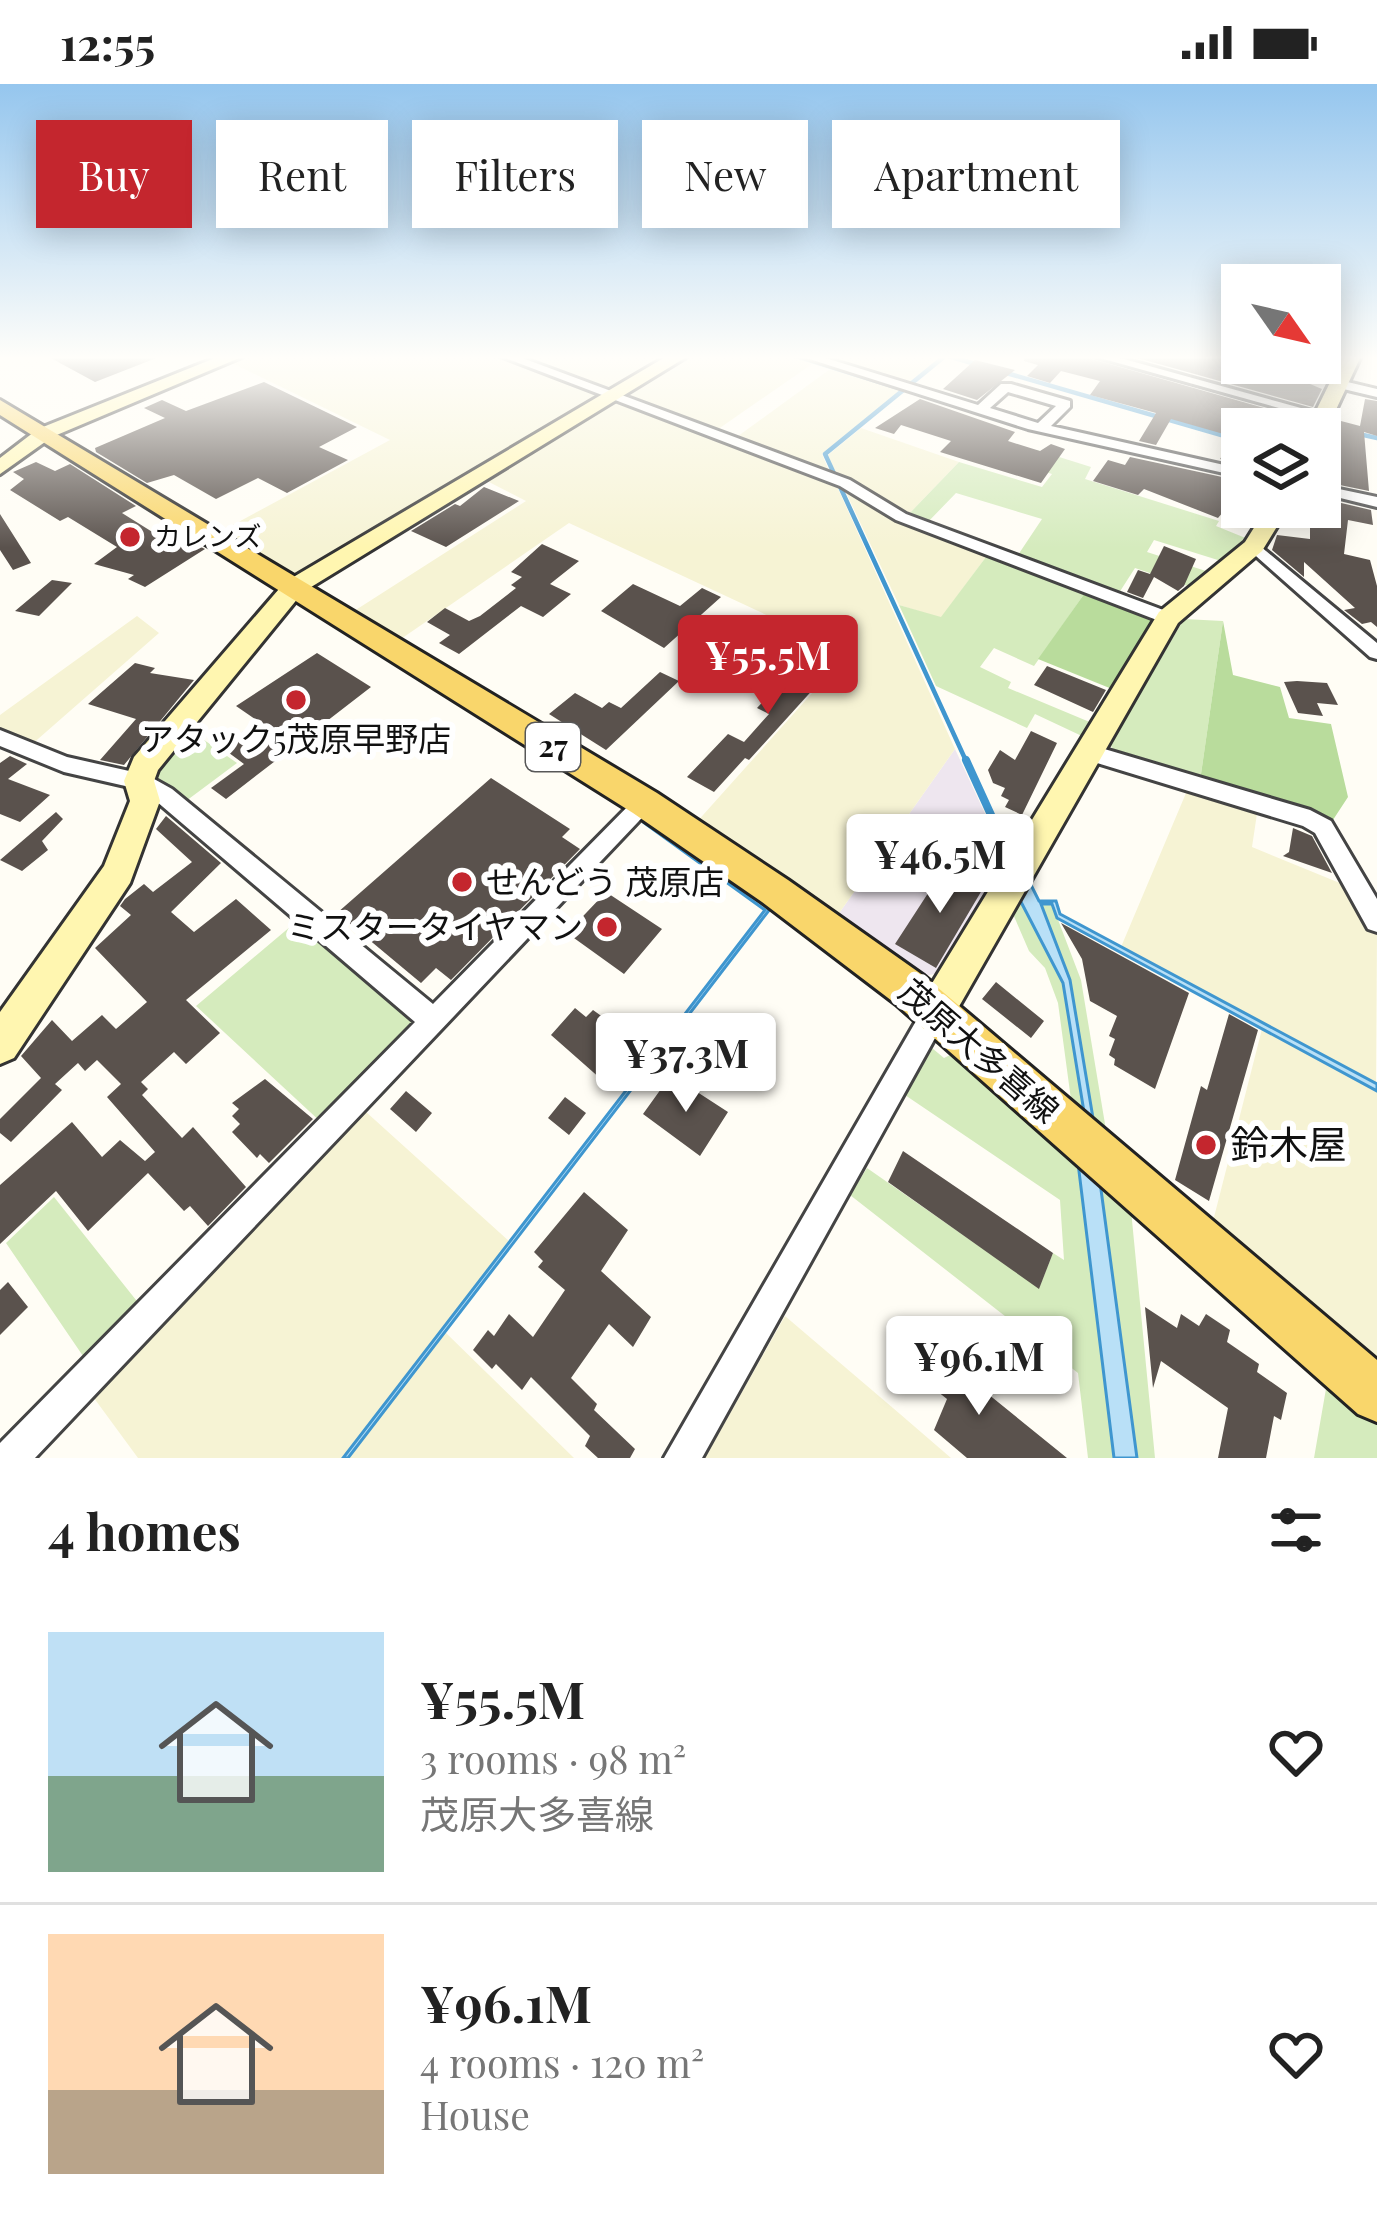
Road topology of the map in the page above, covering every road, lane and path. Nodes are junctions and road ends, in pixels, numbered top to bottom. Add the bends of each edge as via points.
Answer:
1 (24, 420) edge
2 (77, 420) edge
3 (572, 420) edge
4 (676, 420) edge
5 (1014, 420) edge
6 (1049, 420) edge
7 (1041, 428) junction
8 (45, 433) junction
9 (0, 468) edge
10 (1221, 468) edge
11 (1341, 494) edge
12 (1377, 502) edge
13 (1265, 528) edge
14 (1254, 545) junction
15 (294, 586) junction
16 (1168, 618) junction
17 (1377, 653) edge
18 (0, 738) edge
19 (1090, 753) junction
20 (140, 781) junction
21 (645, 803) junction
22 (1377, 921) edge
23 (935, 1012) junction
24 (433, 1021) junction
25 (0, 1045) edge
26 (1377, 1395) edge
27 (10, 1458) edge
28 (682, 1458) edge

1 - 8 main road, 茂原大多喜線 / 27
2 - 8 street
3 - 15 street
4 - 16 street
5 - 7 street
6 - 7 street
7 - 10 street
8 - 9 street
8 - 15 main road, 茂原大多喜線 / 27
11 - 12 street
13 - 14 street
14 - 16 street
14 - 17 street
15 - 20 street
15 - 21 main road, 茂原大多喜線 / 27
16 - 19 street
18 - 20 street via 64,764
19 - 22 street via 1310,819 1323,827
19 - 23 street
20 - 24 street
20 - 25 street via 145,801 118,873
21 - 23 main road, 茂原大多喜線 / 27
21 - 24 street
23 - 26 main road, 茂原大多喜線 / 27
23 - 28 street
24 - 27 street

